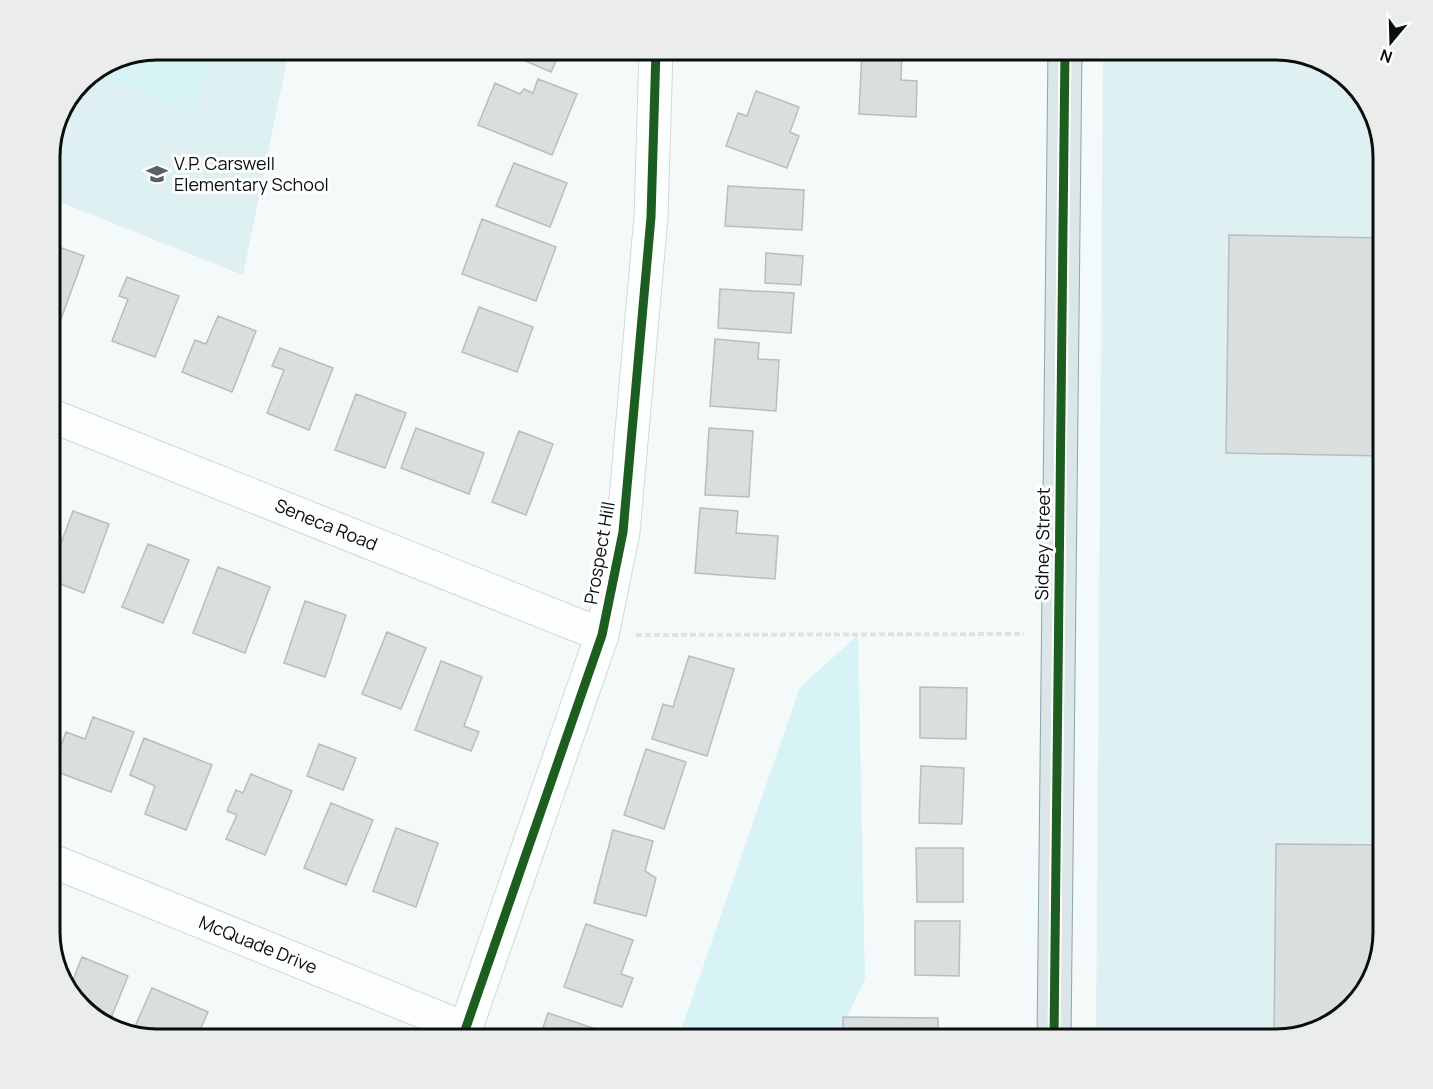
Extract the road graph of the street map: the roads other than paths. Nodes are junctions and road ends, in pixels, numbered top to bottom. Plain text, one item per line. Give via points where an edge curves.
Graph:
1 (656, 60) edge
2 (1065, 60) edge
3 (60, 419) edge
4 (602, 635) junction
5 (60, 864) edge
6 (452, 1029) edge
7 (466, 1029) edge
8 (1054, 1029) edge

1 - 4 street, Prospect Hill via 651,217 623,532
2 - 8 main road, Sidney Street
3 - 4 street, Seneca Road
4 - 7 street, Prospect Hill
5 - 6 street, McQuade Drive

